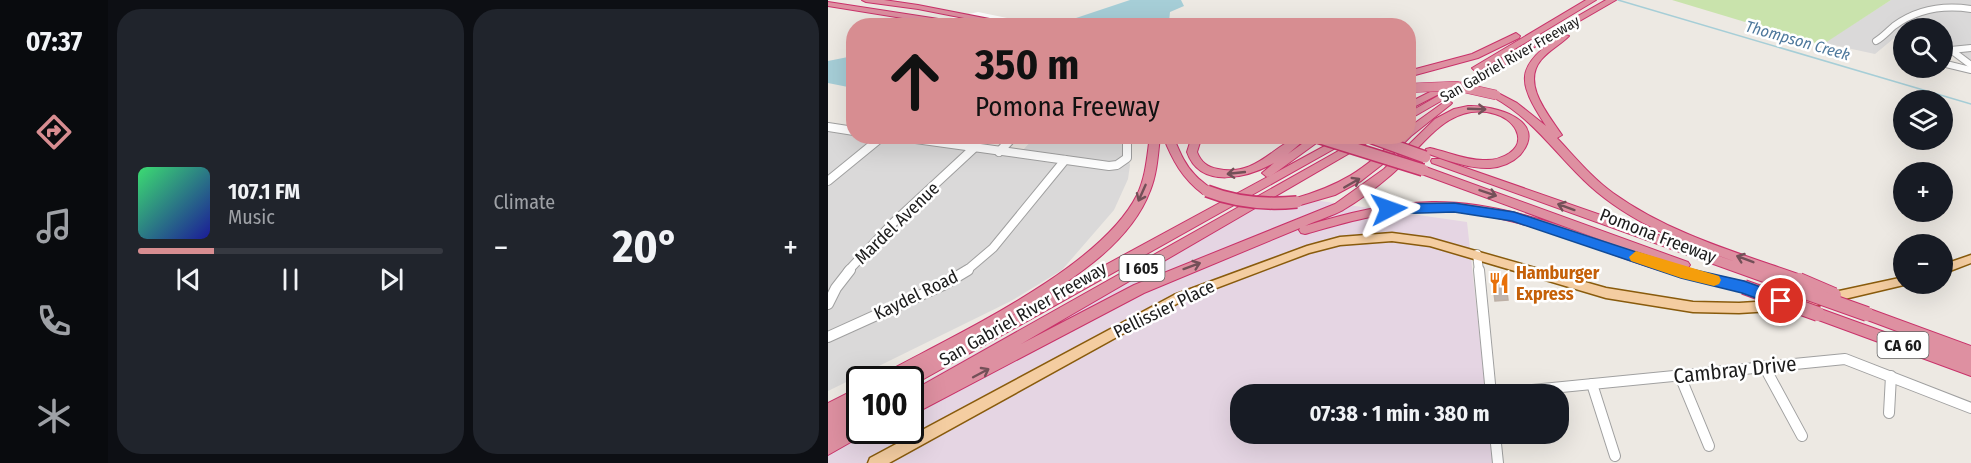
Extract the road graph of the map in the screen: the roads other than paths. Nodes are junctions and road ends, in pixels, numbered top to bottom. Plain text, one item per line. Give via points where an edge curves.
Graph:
1 (866, 0) edge
2 (902, 0) edge
3 (1612, 0) edge
4 (828, 4) edge
5 (1593, 5) edge
6 (918, 6) junction
7 (1970, 9) edge
8 (924, 18) edge
9 (980, 18) edge
10 (1876, 41) dead end
11 (1971, 48) edge
12 (1953, 50) edge
13 (1953, 52) edge
14 (1504, 62) junction
15 (1971, 65) edge
16 (1953, 66) edge
17 (1971, 70) edge
18 (1416, 73) edge
19 (1416, 88) edge
20 (1416, 102) edge
21 (1416, 107) edge
22 (1416, 112) edge
23 (828, 127) edge
24 (1416, 128) edge
25 (846, 130) edge
26 (873, 144) edge
27 (947, 144) edge
28 (1006, 144) edge
29 (1126, 144) edge
30 (1154, 144) edge
31 (1171, 144) edge
32 (1194, 144) edge
33 (1293, 144) edge
34 (1309, 144) edge
35 (1337, 144) edge
36 (1352, 144) edge
37 (1353, 144) edge
38 (1361, 144) edge
39 (1364, 144) edge
40 (1387, 144) edge
41 (1393, 144) edge
42 (1398, 144) edge
43 (974, 148) junction
44 (999, 152) junction
45 (1426, 159) junction
46 (1065, 160) junction
47 (1576, 164) junction
48 (1299, 165) junction
49 (829, 178) edge
50 (1232, 251) junction
51 (1477, 254) junction
52 (1971, 260) edge
53 (1123, 262) junction
54 (1953, 266) edge
55 (1893, 283) edge
56 (1744, 287) junction
57 (828, 304) edge
58 (1872, 313) junction
59 (1818, 314) junction
60 (828, 334) edge
61 (1971, 351) edge
62 (1971, 361) edge
63 (910, 366) edge
64 (1764, 366) junction
65 (1971, 370) edge
66 (924, 371) edge
67 (1680, 376) junction
68 (1891, 376) junction
69 (924, 379) edge
70 (924, 384) edge
71 (1490, 384) edge
72 (1592, 384) junction
73 (1569, 386) edge
74 (924, 392) edge
75 (846, 401) edge
76 (924, 402) edge
77 (1971, 408) edge
78 (828, 411) edge
79 (846, 411) edge
80 (1889, 413) dead end
81 (828, 420) edge
82 (846, 426) edge
83 (846, 429) edge
84 (846, 434) edge
85 (1802, 436) dead end
86 (831, 439) edge
87 (1496, 444) edge
88 (1709, 446) dead end
89 (1615, 456) dead end
90 (875, 463) edge
91 (1498, 463) edge

1 - 6 highway
2 - 6 highway
3 - 5 highway, San Gabriel River Freeway
4 - 8 highway
5 - 14 highway, San Gabriel River Freeway
5 - 18 highway via 1559,14 1475,56
5 - 20 highway, San Gabriel River Freeway via 1514,45
5 - 21 highway
5 - 47 highway via 1576,29 1541,52 1528,72 1534,98
6 - 9 highway
7 - 10 street via 1921,12 1894,25
11 - 12 street
13 - 15 street
14 - 22 highway, San Gabriel River Freeway
14 - 24 highway
16 - 17 street
19 - 47 highway, bridge via 1456,86 1496,95 1536,120
23 - 25 street
26 - 49 street
27 - 43 street
28 - 44 street
29 - 46 street via 1127,158 1117,165
30 -> 63 highway via 1144,193 1103,247 1050,286
31 -> 42 highway, bridge via 1185,173 1207,191 1243,202 1270,204 1326,195 1356,181
33 -> 32 highway via 1259,168 1227,174 1206,170 1194,159
34 - 53 highway
35 - 48 highway, San Gabriel River Freeway / I 605
36 - 70 highway
37 - 45 highway, bridge
38 - 74 highway, San Gabriel River Freeway / I 605
39 - 45 highway, Pomona Freeway / CA 60, bridge
40 - 45 highway, Pomona Freeway / CA 60, bridge
41 - 45 highway, bridge
43 - 44 street
43 - 57 street, Mardel Avenue via 854,264 831,293
44 - 46 street
50 -> 45 highway via 1349,201 1384,176 1450,113 1478,109 1498,112 1516,123 1522,134 1520,148 1498,162
45 -> 56 highway, Pomona Freeway / CA 60
58 -> 45 highway, Pomona Freeway / CA 60, bridge
46 - 60 street, Kaydel Road via 974,266 943,285
58 -> 47 highway, bridge via 1654,222 1606,194
48 - 53 highway, San Gabriel River Freeway / I 605
48 - 69 highway via 1289,175
50 - 56 highway via 1367,213 1454,207 1514,216 1681,272
76 -> 50 highway via 1139,289
51 - 55 main road, Pellissier Place via 1606,293 1693,307 1802,304
51 - 71 street
51 - 90 main road, Pellissier Place via 1392,237 1356,239 1307,250 1178,298
52 - 54 main road
53 - 66 highway, San Gabriel River Freeway / I 605
56 - 59 highway, Pomona Freeway / CA 60, bridge
58 - 61 highway, Pomona Freeway / CA 60
59 - 62 highway via 1849,317
59 - 65 highway, Pomona Freeway / CA 60
64 - 67 street, Cambray Drive
64 - 68 street, Cambray Drive via 1845,359
64 - 85 street
67 - 72 street, Cambray Drive
67 - 88 street
68 - 77 street, Cambray Drive
68 - 80 street
72 - 73 street, Cambray Drive
72 - 89 street
75 - 78 highway
79 - 81 highway
82 - 86 highway
83 - 86 highway
84 - 86 highway
87 - 91 street

